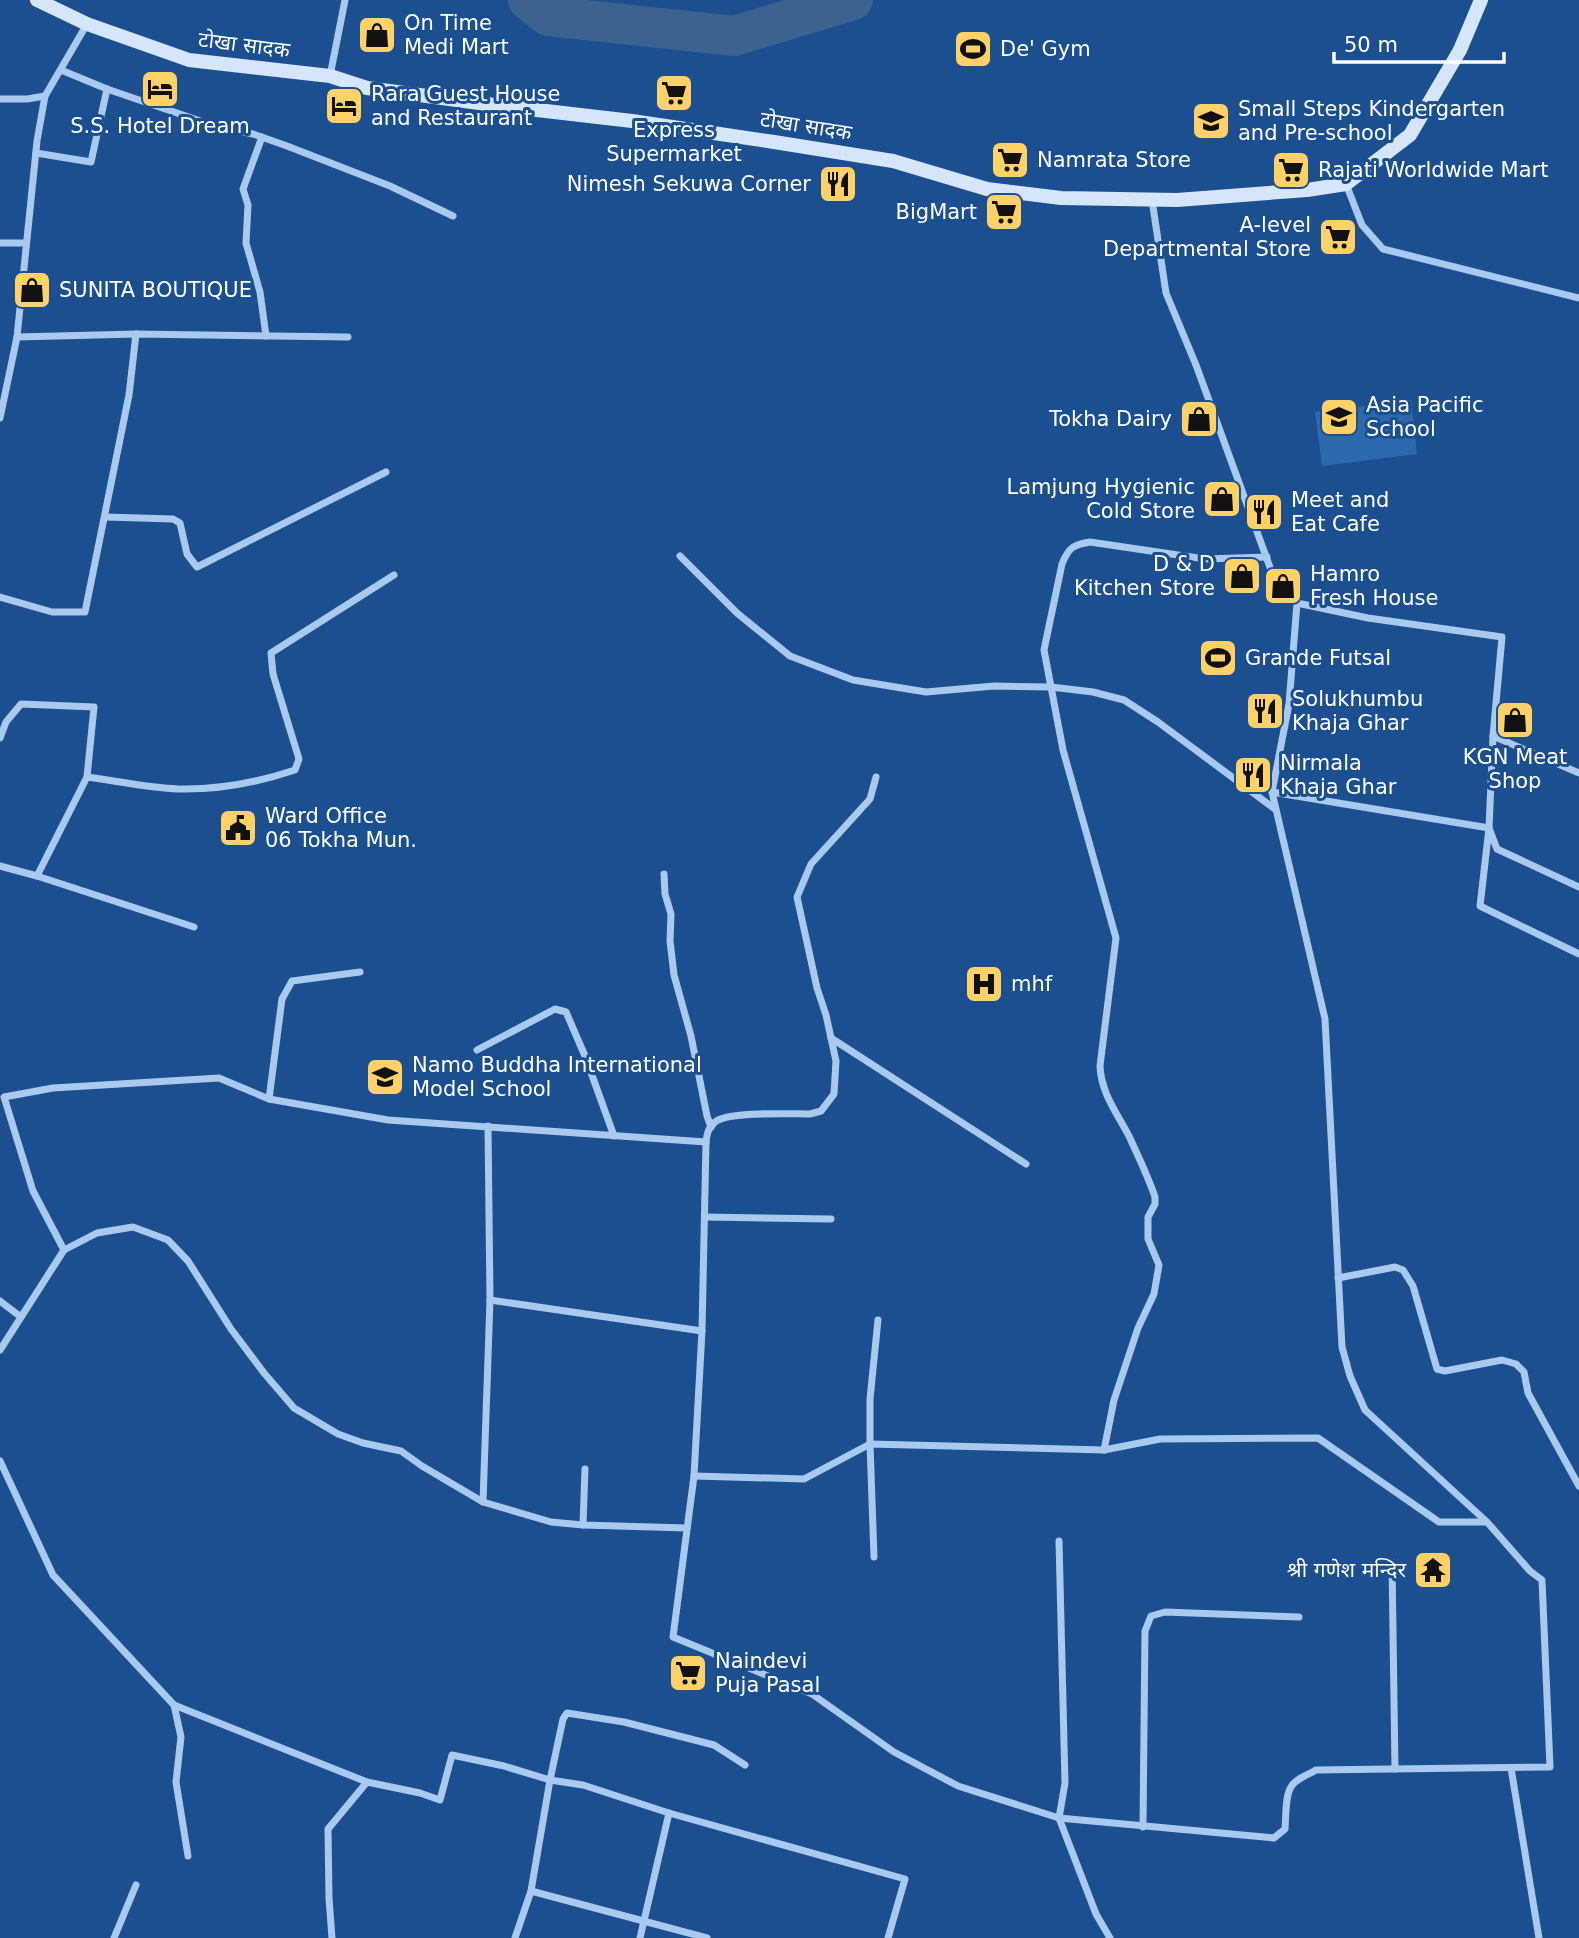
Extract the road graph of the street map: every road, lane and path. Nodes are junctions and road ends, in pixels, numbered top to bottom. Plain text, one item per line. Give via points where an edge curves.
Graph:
1 (37, 0) edge
2 (345, 0) edge
3 (1481, 0) edge
4 (87, 24) junction
5 (61, 71) junction
6 (330, 76) junction
7 (107, 89) junction
8 (45, 96) junction
9 (0, 99) edge
10 (262, 137) junction
11 (36, 153) junction
12 (1346, 184) junction
13 (1152, 199) junction
14 (453, 216) dead end
15 (0, 243) edge
16 (25, 243) junction
17 (1579, 298) edge
18 (136, 334) junction
19 (266, 336) junction
20 (17, 337) junction
21 (348, 337) dead end
22 (0, 418) edge
23 (386, 472) dead end
24 (105, 517) junction
25 (680, 556) dead end
26 (1266, 557) junction
27 (394, 575) dead end
28 (0, 597) edge
29 (1297, 603) junction
30 (1051, 687) junction
31 (1493, 736) junction
32 (0, 738) edge
33 (1579, 773) edge
34 (87, 777) junction
35 (876, 777) dead end
36 (1272, 792) junction
37 (1276, 810) junction
38 (1489, 828) junction
39 (0, 866) edge
40 (664, 874) dead end
41 (37, 876) junction
42 (1579, 887) edge
43 (194, 926) dead end
44 (1579, 954) edge
45 (360, 972) dead end
46 (831, 1038) junction
47 (477, 1050) dead end
48 (1, 1096) edge
49 (269, 1099) junction
50 (488, 1126) junction
51 (711, 1127) junction
52 (614, 1136) junction
53 (706, 1142) junction
54 (1026, 1164) dead end
55 (705, 1217) junction
56 (831, 1219) dead end
57 (64, 1250) junction
58 (1339, 1279) junction
59 (490, 1300) junction
60 (0, 1301) edge
61 (21, 1317) junction
62 (878, 1320) dead end
63 (702, 1331) junction
64 (0, 1350) edge
65 (870, 1444) junction
66 (1104, 1450) junction
67 (0, 1461) edge
68 (585, 1469) dead end
69 (694, 1476) junction
70 (1579, 1486) edge
71 (483, 1502) junction
72 (1487, 1522) junction
73 (583, 1525) junction
74 (687, 1528) junction
75 (1059, 1541) dead end
76 (874, 1558) dead end
77 (1392, 1562) dead end
78 (1299, 1617) dead end
79 (174, 1705) junction
80 (745, 1765) dead end
81 (1511, 1768) junction
82 (1395, 1769) junction
83 (550, 1780) junction
84 (367, 1782) junction
85 (669, 1813) junction
86 (1059, 1818) junction
87 (1143, 1827) junction
88 (188, 1856) dead end
89 (136, 1885) dead end
90 (531, 1891) junction
91 (644, 1922) junction
92 (114, 1938) edge
93 (332, 1938) edge
94 (515, 1938) edge
95 (640, 1938) edge
96 (707, 1938) edge
97 (888, 1938) edge
98 (1110, 1938) edge
99 (1539, 1938) edge

1 - 4 main road, टोखा सादक
2 - 6 street
3 - 12 main road, टोखा सादक via 1460,50 1410,135
4 - 5 street
4 - 6 main road, टोखा सादक via 188,60
5 - 7 street
5 - 8 street
6 - 13 main road, टोखा सादक via 367,88 632,121 880,159 986,189 1061,198
7 - 10 street
7 - 11 street via 91,162
8 - 9 street
8 - 11 street
10 - 14 street via 390,186
10 - 19 street via 243,189 248,205 246,243
11 - 16 street
12 - 13 main road, टोखा सादक
12 - 17 street via 1362,225 1383,249
13 - 26 street via 1166,293
15 - 16 street
16 - 20 street
18 - 19 street
18 - 20 street
18 - 24 street via 130,395
19 - 21 street
20 - 22 street
23 - 24 street via 197,567 187,554 180,523 173,519
24 - 28 street via 85,612 52,612
25 - 30 street via 737,613 790,656 853,680 926,692
26 - 29 street via 1275,581
26 - 30 street via 1205,559 1090,542 1075,545 1062,564 1044,650
27 - 34 street via 271,653 299,759 295,770 213,788 176,789
29 - 31 street via 1502,637
29 - 36 street via 1289,704
30 - 37 street via 1124,700
30 - 66 street via 1063,750 1116,939 1100,1077 1155,1197 1148,1217 1148,1239 1159,1265 1154,1294 1114,1400
31 - 33 street
31 - 38 street
32 - 34 street via 21,704 94,707
34 - 41 street
35 - 46 street via 870,799 811,864 797,897
36 - 37 street
36 - 38 street
37 - 58 street via 1325,1019
38 - 42 street via 1497,849
38 - 44 street via 1480,906
39 - 41 street
40 - 51 street via 674,975
41 - 43 street
45 - 49 street via 292,981 282,999
46 - 51 street via 836,1082 834,1094 821,1111 739,1115 720,1119
46 - 54 street
47 - 52 street via 555,1009 566,1012
48 - 49 street via 53,1088 219,1078
48 - 57 street via 33,1191
49 - 50 street via 388,1120
50 - 52 street
50 - 59 street
51 - 53 street
52 - 53 street
53 - 55 street
55 - 56 street
55 - 63 street
57 - 61 street
57 - 71 street via 97,1233 133,1227 168,1240 294,1408 338,1434 401,1451
58 - 70 street via 1395,1267 1403,1270 1413,1286 1437,1369 1503,1360 1516,1364
58 - 72 street via 1342,1347 1364,1410
59 - 63 street
59 - 71 street
60 - 61 street
61 - 64 street
62 - 65 street
63 - 69 street
65 - 66 street
65 - 69 street via 804,1479
65 - 76 street
66 - 72 street via 1160,1439 1318,1438 1439,1522
67 - 79 street via 53,1574
68 - 73 street
69 - 74 street
71 - 73 street via 551,1522
72 - 81 street via 1544,1587 1550,1767
73 - 74 street
74 - 86 street via 673,1637 813,1694 894,1752 958,1786
75 - 86 street via 1065,1783
77 - 82 street
78 - 87 street via 1165,1612 1151,1616 1145,1631
79 - 84 street
79 - 88 street via 180,1737 177,1782
80 - 83 street via 714,1745 567,1713
81 - 82 street
81 - 99 street
82 - 87 street via 1316,1770 1300,1779 1290,1787 1285,1829 1274,1838
83 - 84 street via 452,1755 440,1800
83 - 85 street via 583,1785
83 - 90 street
84 - 93 street via 328,1829
85 - 91 street
85 - 97 street via 905,1879
86 - 87 street
86 - 98 street
89 - 92 street
90 - 91 street
90 - 94 street
91 - 95 street
91 - 96 street

